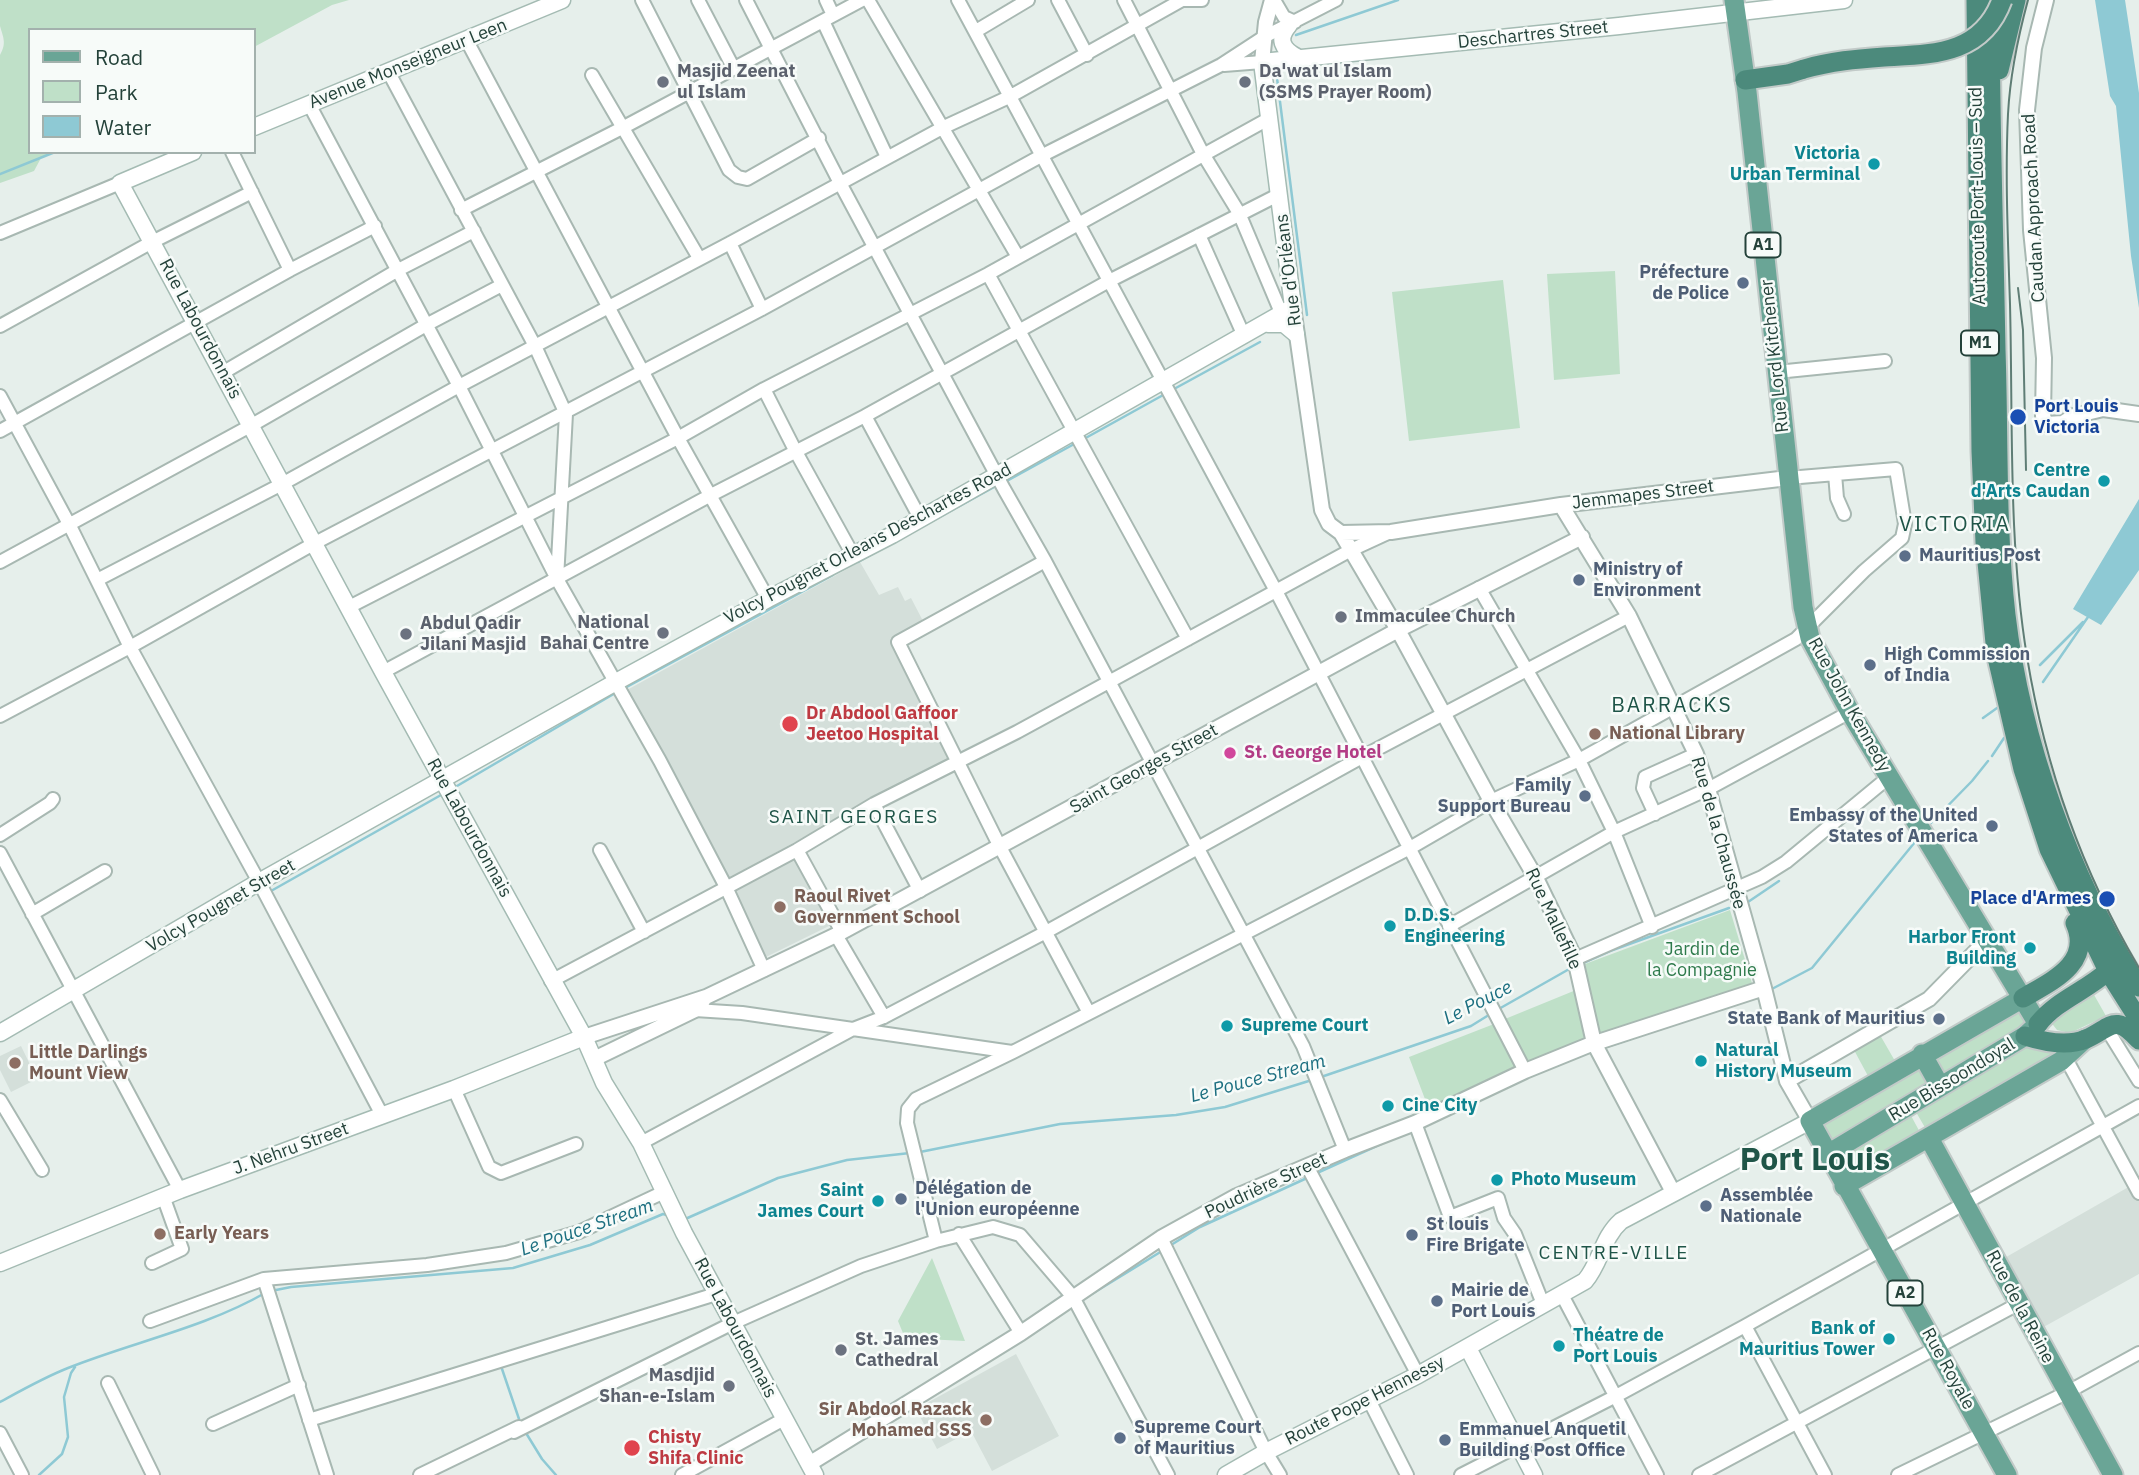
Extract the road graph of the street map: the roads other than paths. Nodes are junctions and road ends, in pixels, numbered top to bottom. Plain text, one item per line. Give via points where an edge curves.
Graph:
1 (562, 0) edge
2 (642, 0) edge
3 (698, 0) edge
4 (746, 0) edge
5 (826, 0) edge
6 (862, 0) edge
7 (868, 0) edge
8 (958, 0) edge
9 (1028, 0) edge
10 (1058, 0) edge
11 (1124, 0) edge
12 (1183, 0) edge
13 (1202, 0) edge
14 (1273, 0) edge
15 (1336, 0) edge
16 (1844, 0) edge
17 (1969, 0) edge
18 (1976, 0) edge
19 (1990, 0) edge
20 (2002, 0) edge
21 (2016, 0) edge
22 (2046, 0) edge
23 (1735, 6) edge
24 (828, 18) junction
25 (1137, 24) junction
26 (1292, 24) junction
27 (976, 31) junction
28 (1264, 37) junction
29 (467, 41) junction
30 (770, 49) junction
31 (1087, 55) junction
32 (1297, 57) junction
33 (1262, 62) junction
34 (1221, 65) junction
35 (734, 69) junction
36 (388, 71) junction
37 (592, 75) dead end
38 (1745, 80) junction
39 (1170, 90) junction
40 (691, 92) junction
41 (1010, 97) junction
42 (309, 104) junction
43 (1985, 114) junction
44 (1270, 118) junction
45 (256, 126) edge
46 (624, 127) junction
47 (944, 127) junction
48 (819, 138) junction
49 (188, 154) edge
50 (233, 154) edge
51 (1203, 154) junction
52 (1041, 156) junction
53 (887, 157) junction
54 (535, 171) junction
55 (120, 183) junction
56 (840, 183) junction
57 (978, 189) junction
58 (252, 192) junction
59 (1280, 194) junction
60 (461, 210) junction
61 (1239, 213) junction
62 (1077, 223) junction
63 (375, 226) junction
64 (474, 231) junction
65 (0, 233) edge
66 (1199, 234) junction
67 (152, 242) junction
68 (730, 243) junction
69 (876, 248) junction
70 (1018, 257) junction
71 (699, 258) junction
72 (290, 270) junction
73 (398, 270) junction
74 (988, 274) junction
75 (1110, 281) junction
76 (502, 285) junction
77 (609, 306) junction
78 (762, 309) junction
79 (1288, 311) junction
80 (910, 313) junction
81 (197, 323) junction
82 (426, 325) junction
83 (0, 326) edge
84 (1263, 326) junction
85 (1018, 331) junction
86 (1296, 334) junction
87 (1244, 337) junction
88 (535, 346) junction
89 (1885, 361) dead end
90 (643, 371) junction
91 (224, 372) junction
92 (1777, 372) junction
93 (942, 374) junction
94 (1163, 382) junction
95 (459, 386) junction
96 (764, 389) junction
97 (0, 396) edge
98 (566, 414) junction
99 (2139, 414) edge
100 (865, 416) junction
101 (15, 423) junction
102 (252, 425) junction
103 (0, 431) edge
104 (678, 438) junction
105 (1078, 439) junction
106 (490, 451) junction
107 (796, 452) junction
108 (1835, 474) junction
109 (1788, 478) junction
110 (1001, 482) junction
111 (282, 484) junction
112 (711, 495) junction
113 (563, 498) junction
114 (1561, 505) junction
115 (1844, 514) dead end
116 (525, 516) junction
117 (920, 518) junction
118 (69, 524) junction
119 (1391, 532) junction
120 (1340, 533) junction
121 (1581, 537) junction
122 (315, 543) junction
123 (1351, 550) junction
124 (853, 555) junction
125 (1045, 561) junction
126 (0, 562) edge
127 (557, 579) junction
128 (97, 580) junction
129 (1479, 587) junction
130 (1276, 591) junction
131 (768, 598) junction
132 (349, 607) junction
133 (1629, 616) junction
134 (1808, 628) junction
135 (1398, 630) junction
136 (1188, 639) junction
137 (128, 648) junction
138 (1527, 671) junction
139 (383, 672) junction
140 (1318, 674) junction
141 (1110, 682) junction
142 (619, 688) junction
143 (1674, 706) junction
144 (1850, 712) junction
145 (1444, 714) junction
146 (0, 716) edge
147 (1696, 754) junction
148 (1362, 757) junction
149 (1579, 760) junction
150 (957, 761) junction
151 (1153, 764) junction
152 (443, 780) junction
153 (1893, 783) junction
154 (1708, 789) junction
155 (53, 799) dead end
156 (1491, 801) junction
157 (874, 804) junction
158 (1655, 814) junction
159 (2058, 821) junction
160 (1614, 832) junction
161 (0, 835) edge
162 (1197, 846) junction
163 (1000, 847) junction
164 (1410, 848) junction
165 (2049, 849) junction
166 (600, 850) dead end
167 (797, 850) junction
168 (0, 853) edge
169 (105, 871) dead end
170 (1536, 878) junction
171 (259, 883) junction
172 (726, 887) junction
173 (1735, 890) junction
174 (920, 891) junction
175 (32, 914) junction
176 (1449, 926) junction
177 (1652, 927) junction
178 (644, 932) junction
179 (839, 933) junction
180 (1045, 933) junction
181 (1244, 934) junction
182 (1987, 940) junction
183 (1576, 959) junction
184 (764, 970) junction
185 (2108, 971) junction
186 (551, 981) junction
187 (727, 987) junction
188 (2139, 987) edge
189 (74, 992) junction
190 (1765, 992) junction
191 (706, 997) junction
192 (2023, 998) junction
193 (695, 1010) junction
194 (741, 1013) junction
195 (1090, 1013) junction
196 (644, 1017) junction
197 (884, 1017) junction
198 (2139, 1020) edge
199 (2105, 1026) junction
200 (853, 1029) junction
201 (2031, 1030) junction
202 (0, 1033) edge
203 (650, 1033) junction
204 (584, 1037) junction
205 (2085, 1040) junction
206 (2139, 1040) edge
207 (2052, 1042) junction
208 (1594, 1043) junction
209 (1013, 1052) junction
210 (1922, 1054) junction
211 (594, 1059) junction
212 (2065, 1064) junction
213 (1525, 1071) junction
214 (1787, 1081) junction
215 (2139, 1081) edge
216 (1940, 1086) junction
217 (454, 1089) junction
218 (0, 1100) edge
219 (2139, 1107) edge
220 (382, 1115) junction
221 (1810, 1121) junction
222 (1416, 1127) junction
223 (2103, 1129) junction
224 (1929, 1138) junction
225 (641, 1143) junction
226 (576, 1144) dead end
227 (1345, 1150) junction
228 (1828, 1154) junction
229 (1307, 1166) junction
230 (42, 1170) dead end
231 (1844, 1186) junction
232 (180, 1190) junction
233 (664, 1192) junction
234 (1673, 1192) junction
235 (2139, 1193) edge
236 (163, 1196) junction
237 (1965, 1204) junction
238 (959, 1234) junction
239 (1161, 1238) junction
240 (936, 1241) junction
241 (1881, 1251) junction
242 (0, 1263) edge
243 (152, 1263) dead end
244 (264, 1279) junction
245 (716, 1294) junction
246 (1562, 1295) junction
247 (1073, 1297) junction
248 (1543, 1304) junction
249 (2018, 1304) junction
250 (150, 1321) dead end
251 (733, 1323) junction
252 (1745, 1326) junction
253 (1021, 1333) junction
254 (1468, 1348) junction
255 (1937, 1348) junction
256 (2139, 1353) edge
257 (1418, 1375) junction
258 (108, 1383) dead end
259 (299, 1385) junction
260 (2066, 1393) junction
261 (1616, 1396) junction
262 (1369, 1400) junction
263 (784, 1419) junction
264 (309, 1420) junction
265 (1797, 1423) junction
266 (213, 1424) dead end
267 (1983, 1432) junction
268 (0, 1433) edge
269 (1518, 1445) junction
270 (1266, 1452) junction
271 (812, 1470) edge
272 (22, 1475) edge
273 (153, 1475) edge
274 (327, 1475) edge
275 (421, 1475) edge
276 (682, 1475) edge
277 (1168, 1475) edge
278 (1226, 1475) edge
279 (1280, 1475) edge
280 (1407, 1475) edge
281 (1461, 1475) edge
282 (1534, 1475) edge
283 (1657, 1475) edge
284 (1699, 1475) edge
285 (1825, 1475) edge
286 (1898, 1475) edge
287 (2007, 1475) edge
288 (2113, 1475) edge

1 - 29 main road, Avenue Monseigneur Leen
2 - 40 street
3 - 35 street
4 - 30 street
5 - 24 street
6 - 24 street
7 - 47 street
8 - 27 street
9 - 27 street
10 - 31 street
11 - 25 street
12 - 13 street
12 - 25 street
14 - 26 street
14 - 28 street, Rue d'Orléans
15 - 26 street
16 - 23 main road, Deschartres Street
17 - 43 highway via 1970,63
18 - 43 highway, Autoroute Port-Louis – Sud / M1
19 - 43 highway, Autoroute Port-Louis – Sud / M1
20 - 38 highway, bridge via 1984,28 1953,50 1830,62
21 - 43 highway
22 - 99 street, Caudan Approach Road via 2034,48 2027,120 2044,376 2042,408 2046,424 2103,409
23 - 32 main road, Deschartres Street via 1483,40
23 - 38 main road, Rue Lord Kitchener / A1
24 - 30 street
24 - 53 street
25 - 31 street
25 - 39 street
26 - 28 street
26 - 32 main road via 1282,35 1282,45
27 - 41 street
28 - 33 street, Rue d'Orléans
28 - 34 street
29 - 36 main road, Avenue Monseigneur Leen
29 - 54 street
30 - 35 street
30 - 48 street
31 - 41 street
32 - 33 main road, Deschartres Street
33 - 34 street, Deschartres Street
33 - 44 main road, Rue d'Orléans
34 - 39 street
35 - 40 street
36 - 42 main road, Avenue Monseigneur Leen
36 - 60 street
37 - 46 street
38 - 92 main road, Rue Lord Kitchener / A1
39 - 51 street
39 - 52 street
40 - 46 street
40 - 48 street via 729,170 738,177 747,178
41 - 47 street
41 - 52 street
42 - 45 main road, Avenue Monseigneur Leen
42 - 63 street
43 - 159 highway, Autoroute Port-Louis – Sud / M1 via 2006,613 2028,726
43 - 165 highway, Autoroute Port-Louis – Sud / M1 via 1981,451 1992,626 2016,744
44 - 51 street
44 - 59 main road, Rue d'Orléans
46 - 54 street
46 - 71 street
47 - 53 street
47 - 57 street
48 - 56 street
49 - 55 main road
50 - 58 street
51 - 61 street
51 - 62 street
52 - 57 street
52 - 62 street
53 - 56 street
54 - 60 street
54 - 77 street
55 - 65 street
55 - 67 main road, Rue Labourdonnais
56 - 68 street
56 - 69 street
57 - 69 street
57 - 70 street
58 - 67 street
58 - 72 street
59 - 61 street
59 - 79 main road, Rue d'Orléans
60 - 64 street
61 - 66 street
61 - 79 street
62 - 70 street
62 - 75 street
63 - 72 street
63 - 73 street
64 - 73 street
64 - 76 street
66 - 75 street
66 - 87 street
67 - 81 main road, Rue Labourdonnais
67 - 83 street
68 - 71 street
68 - 78 street
69 - 78 street
69 - 80 street
70 - 74 street
71 - 77 street
72 - 81 street
73 - 82 street
73 - 91 street
74 - 80 street
74 - 85 street
75 - 85 street
75 - 94 street
76 - 82 street
76 - 88 street
77 - 88 street
77 - 90 street
78 - 90 street
79 - 84 main road, Volcy Pougnet Orleans Deschartes Road
79 - 86 street, Rue d'Orléans
80 - 93 street
80 - 96 street
81 - 91 main road, Rue Labourdonnais
81 - 101 street
82 - 95 street
82 - 102 street
84 - 86 main road via 1284,324
84 - 87 main road, Volcy Pougnet Orleans Deschartes Road
85 - 93 street
85 - 105 street
86 - 120 street, Rue d'Orléans via 1322,510
87 - 94 main road, Volcy Pougnet Orleans Deschartes Road
88 - 95 street
88 - 98 street
89 - 92 street
90 - 98 street
90 - 104 street
91 - 102 main road, Rue Labourdonnais
92 - 109 main road, Rue Lord Kitchener / A1
93 - 100 street
93 - 110 street
94 - 105 main road, Volcy Pougnet Orleans Deschartes Road
94 - 130 street
95 - 106 street
95 - 111 street
96 - 104 street
96 - 107 street
97 - 101 street
98 - 106 street
98 - 113 street
100 - 107 street
100 - 117 street
101 - 103 street
101 - 118 street
102 - 111 main road, Rue Labourdonnais
102 - 118 street
104 - 112 street
104 - 113 street
105 - 110 main road, Volcy Pougnet Orleans Deschartes Road
105 - 136 street
106 - 116 street
106 - 122 street
107 - 112 street
107 - 124 street
108 - 109 street, Jemmapes Street
108 - 115 street
108 - 134 street, Jemmapes Street via 1896,469 1905,524 1902,538
109 - 114 street, Jemmapes Street
109 - 134 main road, Rue Lord Kitchener / A1
110 - 117 main road, Volcy Pougnet Orleans Deschartes Road
110 - 125 street
111 - 122 main road, Rue Labourdonnais
111 - 128 street
112 - 127 street
112 - 131 street
113 - 116 street
113 - 127 street
114 - 119 street, Jemmapes Street
114 - 121 street, Rue de la Chaussée
116 - 127 street
116 - 132 street
117 - 124 main road, Volcy Pougnet Orleans Deschartes Road
118 - 126 street
118 - 128 street
119 - 120 street, Jemmapes Street
119 - 123 street, Jemmapes Street
120 - 123 street, Rue d'Orléans
121 - 129 street, Saint Georges Street
121 - 133 street, Rue de la Chaussée
122 - 132 main road, Rue Labourdonnais
122 - 137 street
123 - 130 street, Jemmapes Street
123 - 135 street, Rue d'Orléans
124 - 131 main road, Volcy Pougnet Orleans Deschartes Road
125 - 141 street
125 - 150 street via 898,642
127 - 139 street
127 - 142 street
128 - 137 street
129 - 135 street, Saint Georges Street
129 - 138 street
130 - 136 street, Jemmapes Street
130 - 140 street
131 - 142 main road, Volcy Pougnet Orleans Deschartes Road
132 - 139 main road, Rue Labourdonnais
133 - 138 street
133 - 143 street, Rue de la Chaussée
134 - 143 street
134 - 144 main road, Rue John Kennedy / A1
135 - 140 street, Saint Georges Street
135 - 145 street, Rue Mallefille
136 - 141 street, Jemmapes Street
137 - 146 street
137 - 171 street
138 - 145 street
138 - 149 street
139 - 152 main road, Rue Labourdonnais
140 - 148 street
140 - 151 street, Saint Georges Street
141 - 150 street, Jemmapes Street
141 - 151 street
142 - 152 main road, Volcy Pougnet Orleans Deschartes Road
142 - 172 street
143 - 147 street, Rue de la Chaussée
143 - 149 street
144 - 153 main road, Rue John Kennedy / A1
144 - 154 street
145 - 148 street
145 - 156 street, Rue Mallefille
147 - 154 street, Rue de la Chaussée
147 - 158 street via 1645,776 1643,788
148 - 162 street
148 - 164 street
149 - 156 street
149 - 160 street
150 - 157 street, Jemmapes Street
150 - 163 street
151 - 162 street
151 - 163 street, Saint Georges Street
152 - 171 main road, Volcy Pougnet Street
152 - 186 main road, Rue Labourdonnais
153 - 173 street via 1786,862
153 - 182 main road, A1
154 - 158 street
154 - 173 street, Rue de la Chaussée
155 - 161 street
156 - 164 street
156 - 170 street, Rue Mallefille
157 - 167 street, Jemmapes Street
157 - 174 street
158 - 160 street
159 - 185 highway via 2066,862 2102,937
159 - 188 highway via 2088,893
160 - 170 street
160 - 177 street
162 - 180 street
162 - 181 street
163 - 174 street, Saint Georges Street
163 - 180 street
164 - 176 street
164 - 181 street
165 - 185 highway, M1
165 - 192 highway via 2055,880 2078,930 2080,946 2066,970
166 - 178 street
167 - 172 street, Jemmapes Street
167 - 179 street
168 - 175 street
169 - 175 street
170 - 176 street
170 - 183 street, Rue Mallefille
171 - 189 main road, Volcy Pougnet Street
171 - 220 street
172 - 178 street, Jemmapes Street
172 - 184 street
173 - 177 street
173 - 190 street, Rue de la Chaussée
174 - 179 street, Saint Georges Street
175 - 189 street
176 - 213 street
177 - 183 street
178 - 186 street, Jemmapes Street
179 - 184 street, Saint Georges Street
179 - 197 street
180 - 195 street
180 - 197 street
181 - 195 street
181 - 227 street via 1312,1066
182 - 192 main road, A1
182 - 214 street via 1929,999
183 - 208 street, Rue Mallefille
184 - 187 street, Saint Georges Street
185 - 198 highway, M1
185 - 201 highway via 2055,1007
186 - 204 main road, Rue Labourdonnais
187 - 191 street, Saint Georges Street
187 - 194 street via 728,1002
189 - 202 main road, Volcy Pougnet Street
189 - 232 street
190 - 208 street, Poudrière Street
190 - 214 street, Rue de la Chaussée
191 - 193 street, Saint Georges Street
191 - 196 street, Saint Georges Street
192 - 201 main road, A1
192 - 210 main road
193 - 194 street
193 - 203 street, Saint Georges Street
194 - 200 street
195 - 209 street
196 - 203 street
196 - 204 street, Saint Georges Street
197 - 200 street
199 - 205 highway
199 - 206 highway via 2127,1028
199 - 215 street
200 - 209 street
200 - 225 street
201 - 207 highway
201 - 216 main road, Rue Bissoondoyal
203 - 211 street, Saint Georges Street
204 - 211 main road, Rue Labourdonnais
204 - 217 main road, J. Nehru Street
205 - 207 highway
205 - 212 main road
207 - 212 main road
208 - 213 street, Poudrière Street
208 - 234 street, Rue Mallefille
209 - 240 street via 911,1103 906,1116
210 - 216 main road
210 - 221 main road
211 - 225 main road, Rue Labourdonnais
212 - 223 street
212 - 224 main road
213 - 222 street, Poudrière Street
214 - 221 street, Rue de la Chaussée
216 - 228 main road, Rue Bissoondoyal
217 - 220 main road, J. Nehru Street
217 - 226 street via 489,1167 495,1171 501,1173
218 - 230 street
219 - 223 street
220 - 232 main road, J. Nehru Street
221 - 228 main road, Rue Royale
221 - 234 main road, Route Pope Hennessy
222 - 227 street, Poudrière Street
222 - 248 street via 1450,1217 1498,1198
223 - 235 street
223 - 237 street
224 - 231 main road
224 - 237 main road, Rue de la Reine
225 - 233 main road, Rue Labourdonnais
227 - 229 street, Poudrière Street
228 - 231 main road, Rue Royale / A2
229 - 239 street, Poudrière Street via 1237,1196
229 - 257 street
231 - 241 main road, Rue Royale / A2
232 - 236 main road, J. Nehru Street
233 - 244 street via 579,1232 506,1253
233 - 245 main road, Rue Labourdonnais
234 - 246 main road, Route Pope Hennessy via 1620,1221 1605,1240 1594,1271
236 - 242 main road, J. Nehru Street
236 - 243 street via 182,1249
237 - 241 street
237 - 249 main road, Rue de la Reine
238 - 240 street
238 - 247 street via 993,1227 1020,1235
238 - 253 street
239 - 247 street, Poudrière Street
239 - 270 street
240 - 251 street via 861,1266
241 - 252 street
241 - 255 main road, Rue Royale / A2
244 - 250 street
244 - 259 street
245 - 251 main road, Rue Labourdonnais
245 - 264 street
246 - 248 main road, Route Pope Hennessy
246 - 261 street
247 - 253 street, Poudrière Street
247 - 277 street
248 - 254 main road, Route Pope Hennessy
249 - 255 street
249 - 260 main road, Rue de la Reine
251 - 251 street via 514,1432 531,1424
251 - 263 main road, Rue Labourdonnais
251 - 275 street
252 - 261 street
252 - 265 street
253 - 271 street, Poudrière Street
254 - 257 main road, Route Pope Hennessy
254 - 269 main road
255 - 265 street
255 - 267 main road, Rue Royale / A2
256 - 260 street
257 - 262 main road, Route Pope Hennessy
258 - 273 street
259 - 264 street
259 - 266 street
260 - 267 street
260 - 288 main road, Rue de la Reine
261 - 269 street
261 - 283 street
262 - 270 main road, Route Pope Hennessy
262 - 280 street
263 - 271 main road, Rue Labourdonnais
263 - 276 street
264 - 274 street
265 - 284 street
265 - 285 street
267 - 286 street
267 - 287 main road, Rue Royale / A2
268 - 272 street
269 - 281 street
269 - 282 main road
270 - 278 main road, Route Pope Hennessy
270 - 279 street

